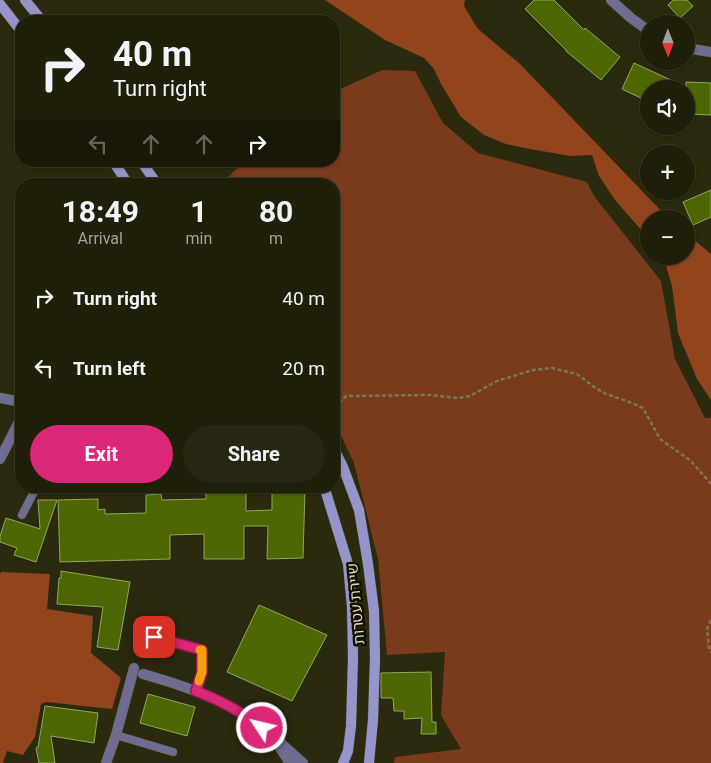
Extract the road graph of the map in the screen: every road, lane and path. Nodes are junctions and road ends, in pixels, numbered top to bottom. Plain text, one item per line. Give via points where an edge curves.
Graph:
1 (26, 0) edge
2 (611, 0) edge
3 (0, 4) edge
4 (37, 15) edge
5 (15, 23) edge
6 (640, 24) edge
7 (695, 49) edge
8 (711, 52) edge
9 (117, 167) edge
10 (145, 167) edge
11 (124, 178) edge
12 (153, 178) edge
13 (0, 398) edge
14 (15, 401) edge
15 (340, 402) edge
16 (15, 430) edge
17 (0, 459) edge
18 (340, 460) edge
19 (711, 484) edge
20 (34, 493) edge
21 (326, 493) edge
22 (22, 516) dead end
23 (711, 620) edge
24 (154, 637) dead end
25 (711, 653) edge
26 (134, 668) dead end
27 (143, 674) dead end
28 (196, 691) junction
29 (116, 735) junction
30 (270, 735) junction
31 (173, 752) dead end
32 (106, 763) edge
33 (290, 763) edge
34 (304, 763) edge
35 (342, 763) edge
36 (369, 763) edge

1 - 4 main road
2 - 6 street
3 - 5 main road
7 - 8 street
9 - 11 main road
10 - 12 main road
13 - 14 street
15 - 19 path via 346,396 458,398 470,396 497,381 552,368 577,374 606,394 643,408 660,439 691,461
16 - 17 street
18 - 36 main road, שיירת עטרות via 359,510 374,611 373,720
20 - 22 lane
21 - 35 main road, שיירת עטרות via 348,564 352,607 351,726 348,750
23 - 25 path via 707,629
24 - 28 lane via 202,650 202,672
26 - 29 street
27 - 28 street
28 - 30 street via 239,713
29 - 31 lane
29 - 32 street
30 - 33 street
30 - 34 street

